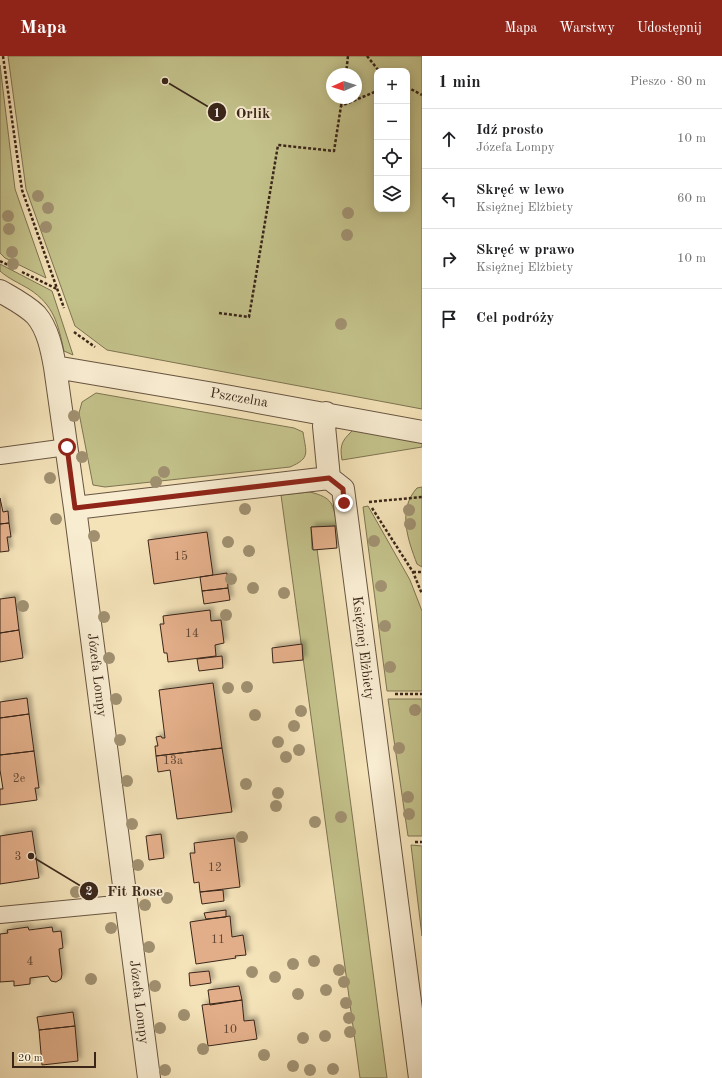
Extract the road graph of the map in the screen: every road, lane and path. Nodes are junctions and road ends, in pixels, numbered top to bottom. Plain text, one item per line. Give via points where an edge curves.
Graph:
1 (3, 56) edge
2 (348, 56) edge
3 (367, 56) edge
4 (347, 68) edge
5 (377, 68) edge
6 (410, 89) edge
7 (374, 92) edge
8 (422, 95) edge
9 (341, 106) joint
10 (0, 261) edge
11 (13, 267) dead end
12 (19, 270) dead end
13 (58, 289) junction
14 (0, 290) edge
15 (65, 310) dead end
16 (218, 312) dead end
17 (72, 331) dead end
18 (56, 367) junction
19 (83, 371) junction
20 (326, 413) junction
21 (422, 432) edge
22 (67, 447) junction
23 (0, 456) edge
24 (329, 478) junction
25 (422, 497) edge
26 (369, 502) junction
27 (344, 503) junction
28 (75, 508) junction
29 (413, 572) junction
30 (422, 572) edge
31 (422, 594) edge
32 (126, 903) junction
33 (0, 915) edge
34 (149, 1078) edge
35 (420, 1078) edge

1 - 13 path via 22,190
2 - 4 path
3 - 5 path
6 - 8 path
7 - 9 path
9 - 16 path via 334,151 278,145 249,317
10 - 11 path
12 - 13 path
13 - 15 path
14 - 18 street, Józefa Lompy via 36,316 45,329
17 - 19 path
18 - 19 street, Pszczelna
18 - 22 street, Józefa Lompy
19 - 20 street, Pszczelna
20 - 21 street, Pszczelna
20 - 24 street via 324,426
22 - 23 lane
22 - 28 street, Józefa Lompy
24 - 27 street, Księżnej Elżbiety via 343,489
24 - 28 street
25 - 26 path
26 - 27 path
26 - 29 path
27 - 35 street, Księżnej Elżbiety
28 - 32 street, Józefa Lompy
29 - 30 path
29 - 31 path
32 - 33 lane
32 - 34 street, Józefa Lompy

